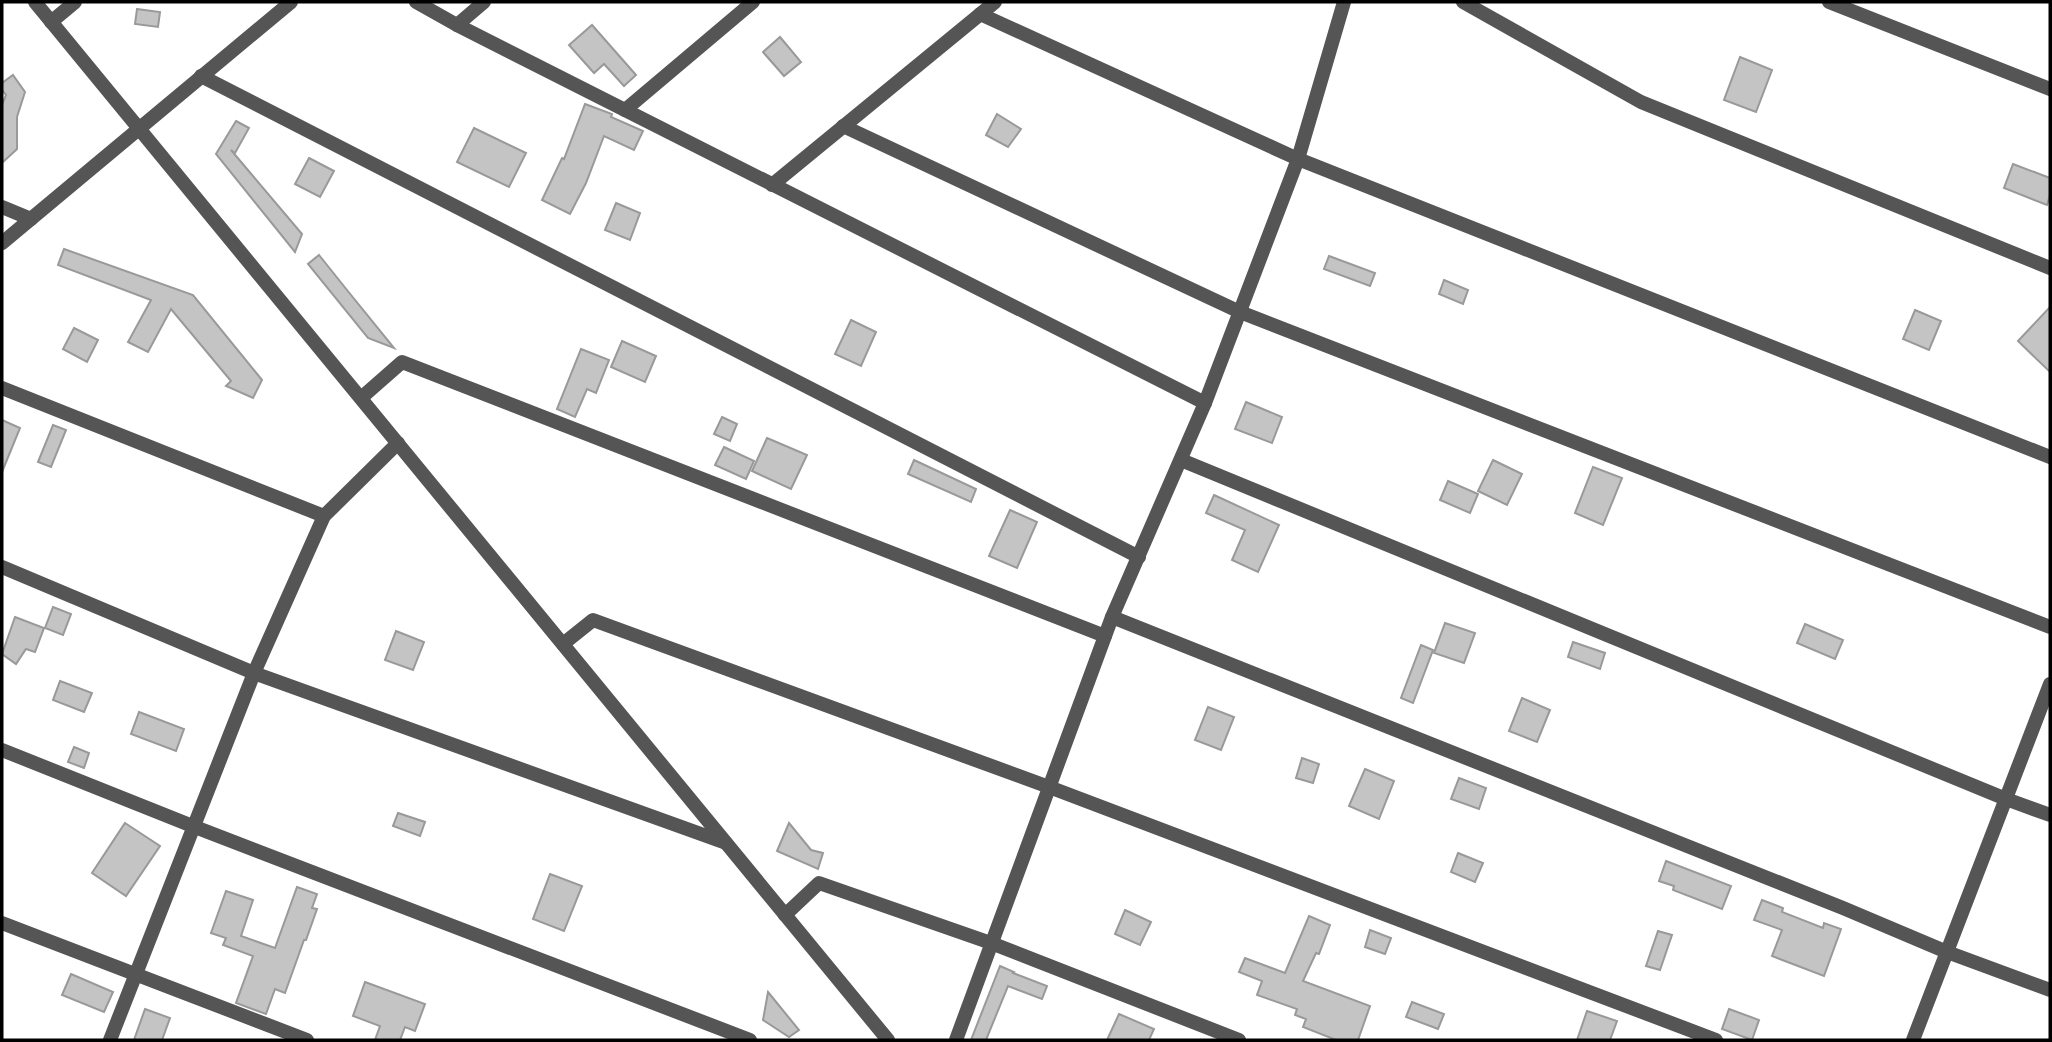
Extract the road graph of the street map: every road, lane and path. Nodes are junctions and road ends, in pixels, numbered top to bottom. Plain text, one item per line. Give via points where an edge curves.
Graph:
1 (35, 2) edge
2 (75, 2) edge
3 (291, 2) edge
4 (416, 2) edge
5 (484, 2) edge
6 (753, 2) edge
7 (995, 2) edge
8 (1344, 2) edge
9 (1463, 2) edge
10 (1829, 2) edge
11 (980, 14) junction
12 (51, 22) junction
13 (457, 25) junction
14 (201, 76) junction
15 (2050, 89) edge
16 (625, 110) junction
17 (843, 126) junction
18 (139, 128) junction
19 (1298, 159) junction
20 (772, 185) junction
21 (2, 207) edge
22 (31, 219) junction
23 (2, 243) edge
24 (2050, 268) edge
25 (1240, 312) junction
26 (2, 388) edge
27 (361, 398) junction
28 (1205, 403) junction
29 (398, 443) junction
30 (2050, 457) edge
31 (1181, 460) junction
32 (324, 516) junction
33 (1139, 556) junction
34 (2, 567) edge
35 (1112, 617) junction
36 (2050, 628) edge
37 (1105, 636) junction
38 (563, 645) junction
39 (254, 673) junction
40 (2050, 684) edge
41 (2, 750) edge
42 (1049, 787) junction
43 (2006, 799) junction
44 (2050, 815) edge
45 (195, 827) junction
46 (727, 844) junction
47 (785, 915) junction
48 (2, 923) edge
49 (992, 943) junction
50 (1947, 952) junction
51 (136, 975) junction
52 (2050, 990) edge
53 (110, 1040) edge
54 (307, 1040) edge
55 (750, 1040) edge
56 (888, 1040) edge
57 (956, 1040) edge
58 (1239, 1040) edge
59 (1716, 1040) edge
60 (1913, 1040) edge

1 - 12 street
2 - 12 street
3 - 14 street
4 - 13 street
5 - 13 street
6 - 16 street
7 - 11 street
8 - 19 street
9 - 24 street via 1641,102
10 - 15 street
11 - 17 street
11 - 19 street
12 - 18 street
13 - 16 street
14 - 18 street
14 - 33 street
16 - 20 street
17 - 20 street
17 - 25 street
18 - 22 street
18 - 27 street
19 - 25 street
19 - 30 street
20 - 28 street
21 - 22 street
22 - 23 street
25 - 28 street
25 - 36 street
26 - 32 street
27 - 29 street
27 - 37 street via 402,362
28 - 31 street
29 - 32 street
29 - 38 street
31 - 33 street
31 - 43 street
32 - 39 street
33 - 35 street
34 - 39 street
35 - 37 street
35 - 50 street
37 - 42 street
38 - 42 street via 593,620
38 - 46 street
39 - 45 street
39 - 46 street
40 - 43 street
41 - 45 street
42 - 49 street
42 - 59 street
43 - 44 street
43 - 50 street
45 - 51 street
45 - 55 street
46 - 47 street
47 - 49 street via 819,883
47 - 56 street
48 - 51 street
49 - 57 street
49 - 58 street
50 - 52 street
50 - 60 street
51 - 53 street
51 - 54 street

